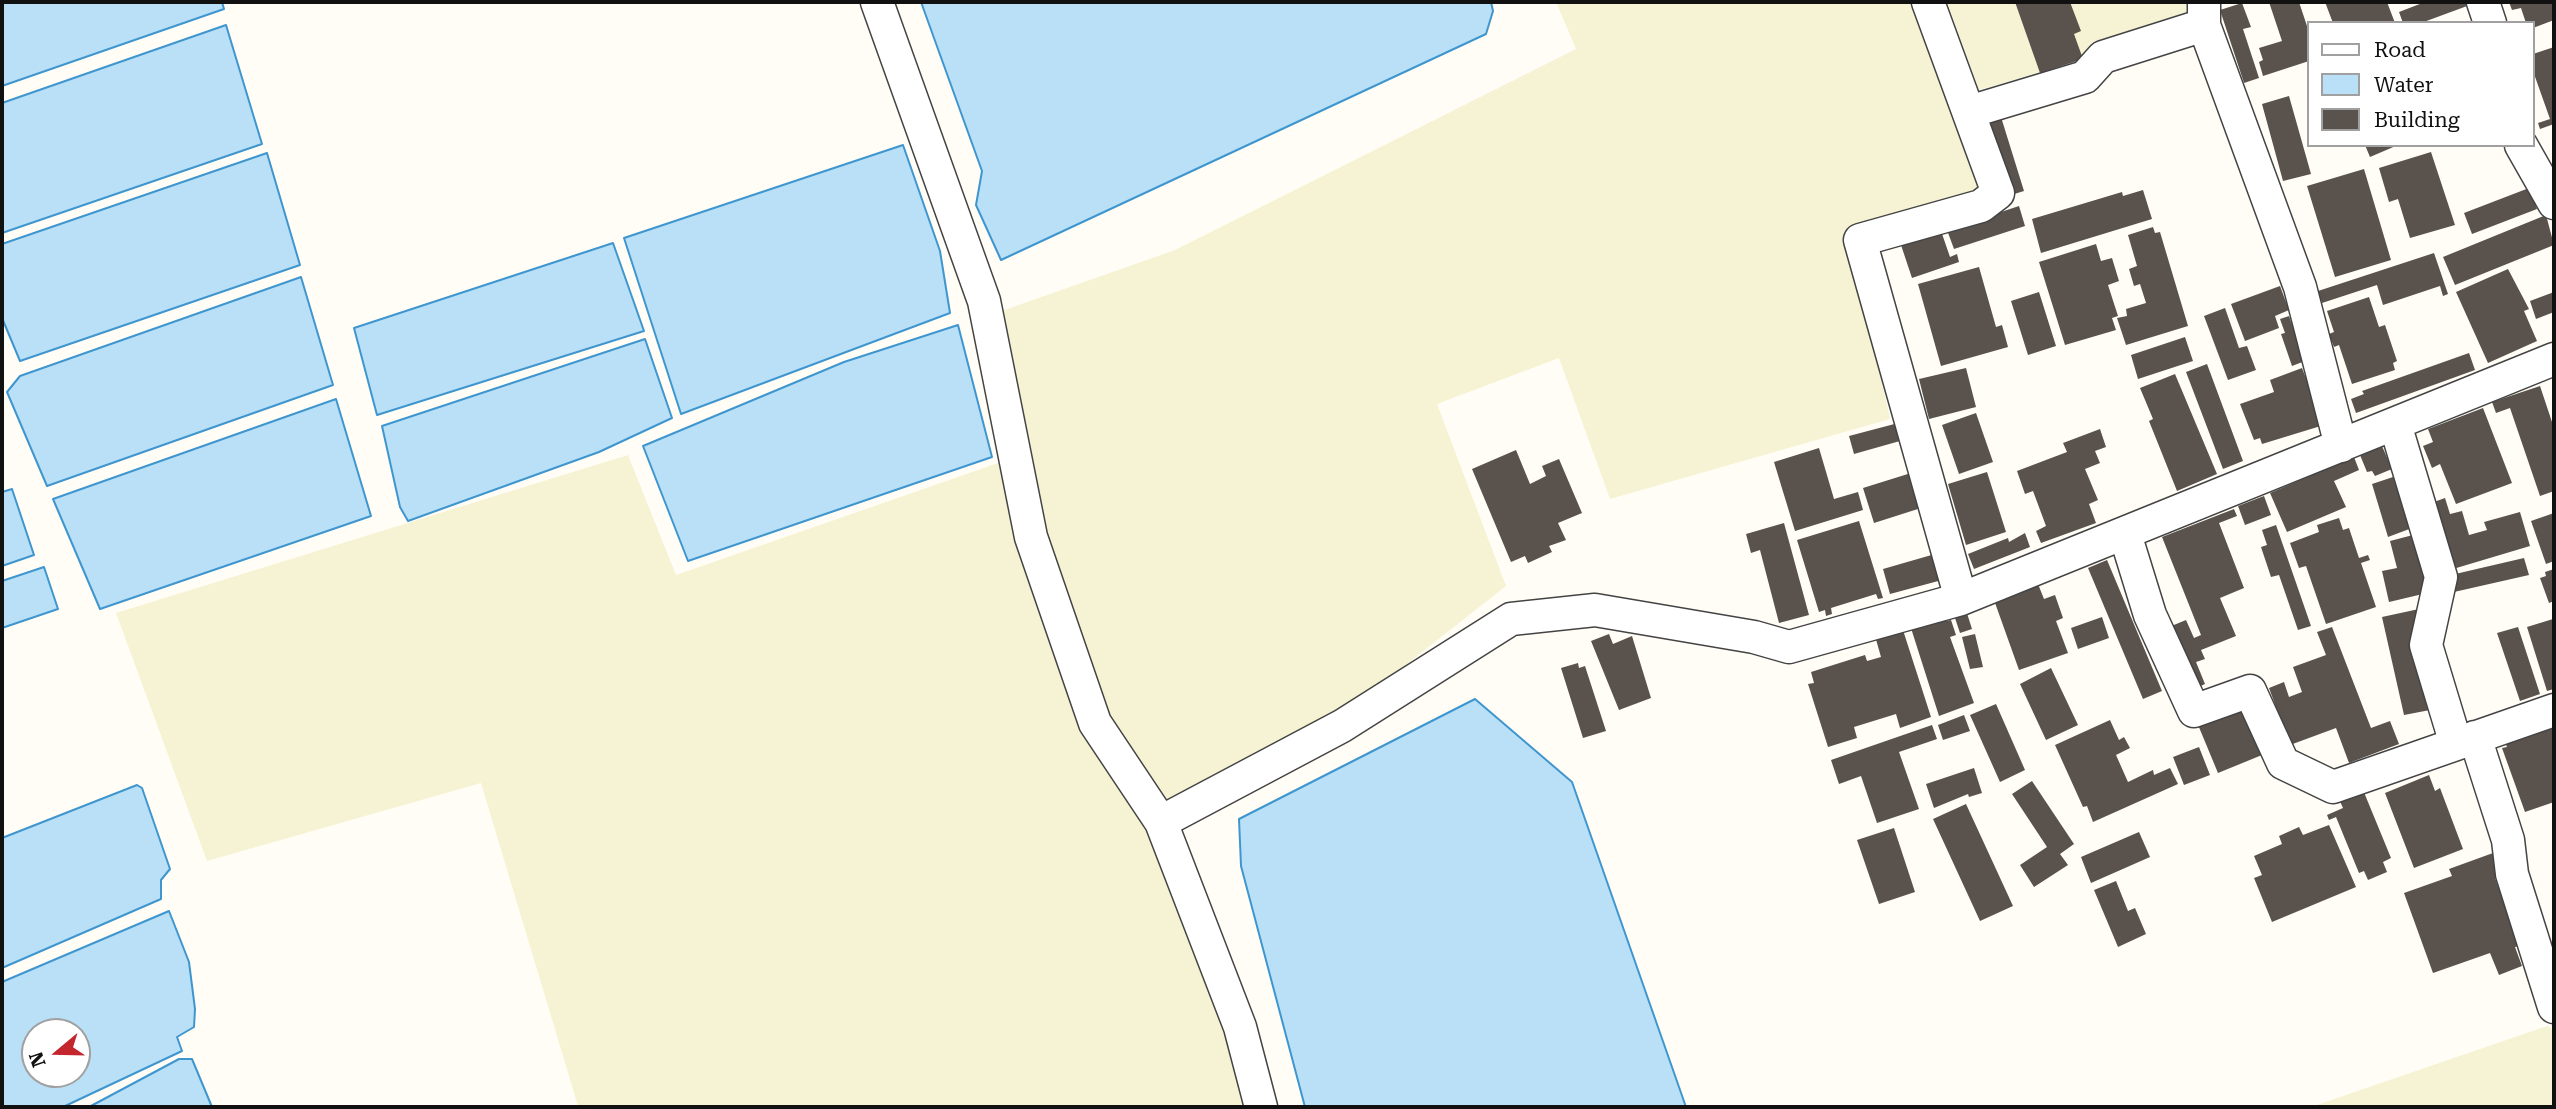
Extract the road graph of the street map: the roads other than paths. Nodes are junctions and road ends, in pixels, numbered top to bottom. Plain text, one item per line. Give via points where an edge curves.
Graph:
1 (877, 2) edge
2 (1928, 2) edge
3 (2483, 2) edge
4 (2204, 13) edge
5 (2489, 21) edge
6 (1969, 112) junction
7 (2522, 147) edge
8 (2554, 203) edge
9 (2554, 359) edge
10 (2395, 424) junction
11 (2342, 446) junction
12 (2125, 534) junction
13 (1961, 599) junction
14 (2554, 710) edge
15 (2465, 740) junction
16 (1161, 822) junction
17 (2554, 1007) edge
18 (1261, 1107) edge

1 - 16 street via 984,301 1031,537 1095,723
2 - 6 street
3 - 5 street
4 - 6 street via 2103,57 2085,77
4 - 11 street via 2300,287
6 - 13 street via 1998,193 1981,206 1860,240
7 - 8 street
9 - 10 street
10 - 11 street
10 - 15 street via 2441,577 2426,645
11 - 12 street
12 - 13 street
12 - 15 street via 2150,615 2194,711 2250,691 2283,764 2333,787
13 - 16 street via 1789,647 1595,610 1511,619 1342,726
14 - 15 street
15 - 17 street via 2508,840 2512,874
16 - 18 street via 1240,1027

